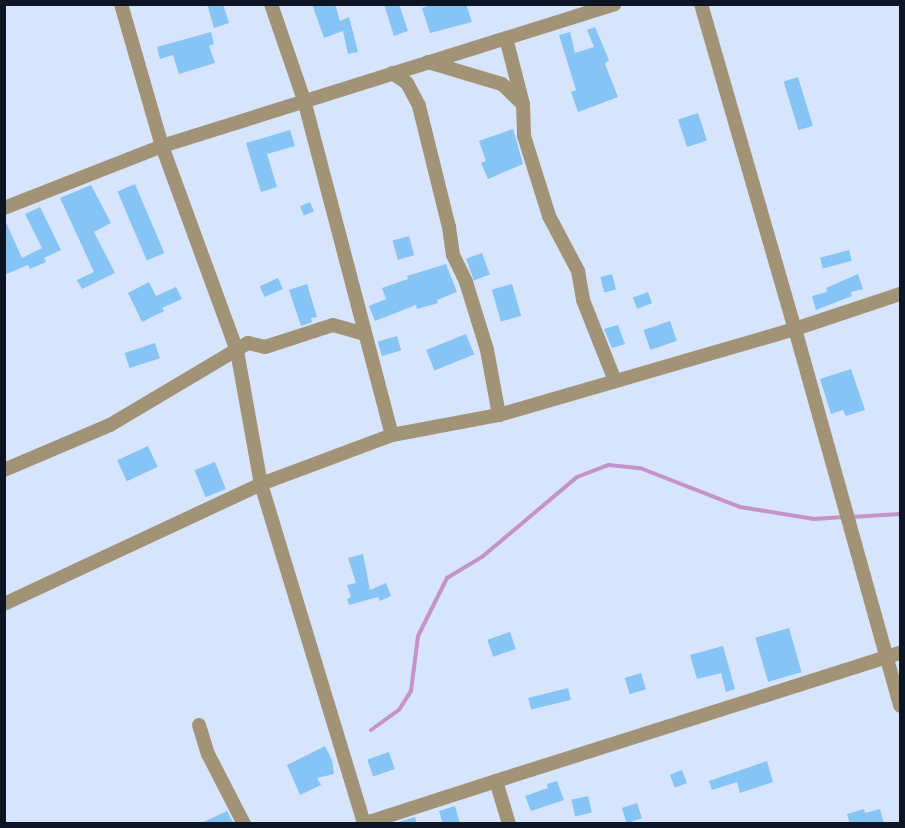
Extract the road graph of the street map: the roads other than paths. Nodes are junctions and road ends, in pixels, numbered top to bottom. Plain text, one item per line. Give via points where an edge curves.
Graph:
1 (121, 4) edge
2 (271, 4) edge
3 (614, 4) edge
4 (700, 4) edge
5 (506, 38) junction
6 (428, 62) junction
7 (392, 73) junction
8 (304, 100) junction
9 (522, 104) junction
10 (162, 146) junction
11 (4, 208) edge
12 (900, 294) edge
13 (795, 328) junction
14 (365, 333) junction
15 (237, 351) junction
16 (615, 381) junction
17 (499, 415) junction
18 (392, 435) junction
19 (4, 470) edge
20 (261, 484) junction
21 (4, 604) edge
22 (894, 655) edge
23 (900, 706) edge
24 (199, 725) dead end
25 (496, 781) junction
26 (364, 823) edge
27 (244, 824) edge
28 (509, 824) edge

1 - 10 street
2 - 8 street
3 - 5 street
4 - 13 street
5 - 6 street
5 - 9 street
6 - 7 street
6 - 9 street via 502,84
7 - 8 street
7 - 17 street via 407,83 419,106 453,255 466,282 487,350
8 - 10 street
8 - 14 street
9 - 16 street via 524,136 549,216 578,271 583,300
10 - 11 street
10 - 15 street
12 - 13 street
13 - 16 street
13 - 22 street
14 - 15 street via 324,326 302,337 265,347 249,343
14 - 18 street
15 - 19 street via 110,425
15 - 20 street
16 - 17 street
17 - 18 street
18 - 20 street
20 - 21 street
20 - 26 street
22 - 23 street
22 - 25 street
24 - 27 street via 208,754
25 - 26 street
25 - 28 street

